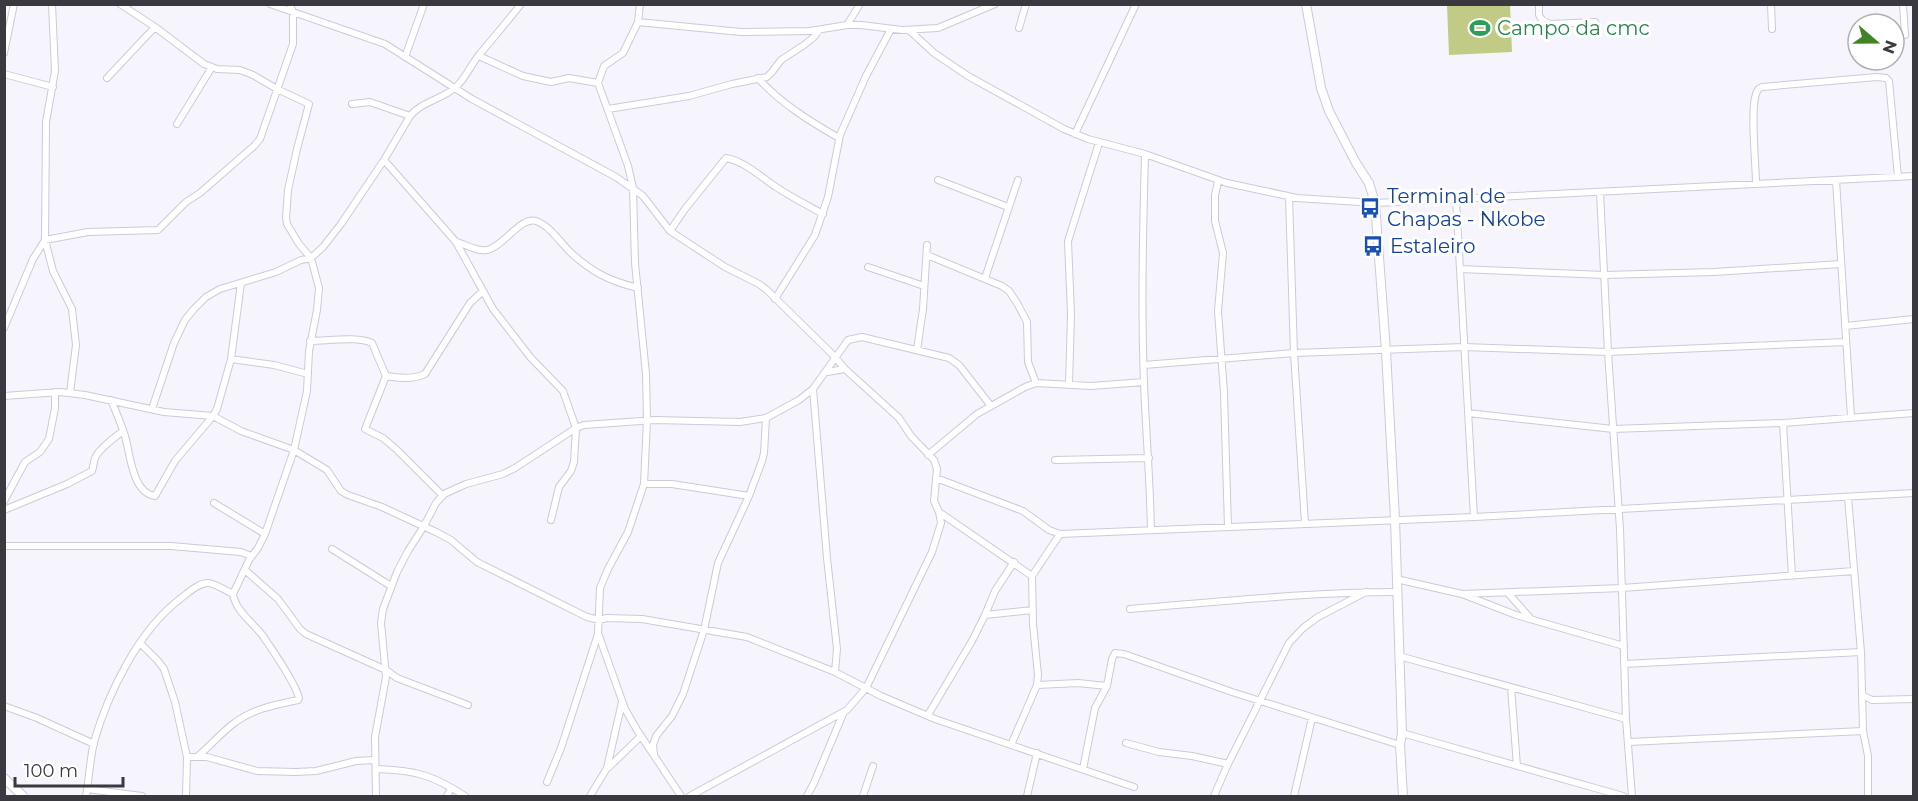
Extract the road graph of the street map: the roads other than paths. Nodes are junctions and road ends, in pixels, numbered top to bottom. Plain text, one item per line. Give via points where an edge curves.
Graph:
1 (14, 4) edge
2 (52, 4) edge
3 (120, 4) edge
4 (270, 4) edge
5 (290, 4) edge
6 (424, 4) edge
7 (640, 4) edge
8 (860, 4) edge
9 (995, 4) edge
10 (1026, 4) edge
11 (1136, 4) edge
12 (1306, 4) edge
13 (1539, 4) edge
14 (1771, 4) edge
15 (519, 5) edge
16 (293, 13) junction
17 (638, 21) junction
18 (1595, 22) dead end
19 (847, 25) junction
20 (155, 27) junction
21 (1019, 28) dead end
22 (891, 29) junction
23 (1772, 29) dead end
24 (819, 30) junction
25 (909, 30) junction
26 (4, 53) edge
27 (478, 56) junction
28 (405, 57) junction
29 (212, 67) junction
30 (4, 74) edge
31 (107, 78) dead end
32 (758, 78) junction
33 (598, 83) junction
34 (53, 87) junction
35 (456, 87) junction
36 (277, 89) junction
37 (352, 104) dead end
38 (608, 109) junction
39 (410, 116) junction
40 (177, 124) dead end
41 (1076, 134) junction
42 (839, 138) junction
43 (1099, 143) junction
44 (1145, 154) junction
45 (384, 160) junction
46 (1914, 176) edge
47 (1898, 177) junction
48 (938, 180) dead end
49 (1017, 180) dead end
50 (1836, 180) junction
51 (1218, 182) junction
52 (1756, 184) junction
53 (633, 188) junction
54 (1600, 192) junction
55 (1288, 197) junction
56 (1456, 199) junction
57 (1374, 203) junction
58 (1008, 207) junction
59 (823, 214) junction
60 (670, 231) junction
61 (45, 240) junction
62 (456, 242) junction
63 (927, 245) dead end
64 (927, 255) junction
65 (311, 258) junction
66 (1841, 264) junction
67 (868, 267) dead end
68 (1460, 269) junction
69 (1605, 275) junction
70 (985, 278) junction
71 (240, 283) junction
72 (924, 285) junction
73 (638, 288) junction
74 (483, 291) junction
75 (775, 300) junction
76 (1914, 319) edge
77 (1845, 326) junction
78 (4, 328) edge
79 (310, 341) junction
80 (1846, 342) junction
81 (1464, 347) junction
82 (917, 350) junction
83 (1386, 351) junction
84 (1608, 352) junction
85 (1294, 353) junction
86 (835, 357) junction
87 (231, 359) junction
88 (1221, 359) junction
89 (1144, 365) junction
90 (845, 369) junction
91 (827, 372) junction
92 (308, 374) junction
93 (386, 376) junction
94 (1144, 382) junction
95 (1036, 383) junction
96 (1069, 385) junction
97 (813, 389) junction
98 (55, 392) junction
99 (70, 393) junction
100 (4, 396) edge
101 (111, 400) junction
102 (990, 406) junction
103 (152, 409) junction
104 (1468, 413) junction
105 (1914, 413) edge
106 (213, 416) junction
107 (1851, 417) junction
108 (766, 418) junction
109 (647, 420) junction
110 (1783, 423) junction
111 (576, 428) junction
112 (1613, 429) junction
113 (123, 431) junction
114 (294, 450) junction
115 (928, 455) junction
116 (1149, 458) junction
117 (1055, 460) dead end
118 (936, 478) junction
119 (644, 484) junction
120 (1914, 493) edge
121 (443, 496) junction
122 (749, 496) junction
123 (1848, 497) junction
124 (4, 501) edge
125 (1788, 501) junction
126 (214, 503) dead end
127 (1617, 508) junction
128 (4, 510) edge
129 (939, 512) junction
130 (1474, 517) junction
131 (1395, 519) junction
132 (550, 520) dead end
133 (1305, 524) junction
134 (424, 526) junction
135 (1228, 527) junction
136 (1151, 530) junction
137 (265, 534) junction
138 (1060, 534) junction
139 (4, 546) edge
140 (332, 549) dead end
141 (252, 556) junction
142 (1014, 562) junction
143 (245, 570) junction
144 (1854, 571) junction
145 (1032, 576) junction
146 (1792, 576) junction
147 (1396, 579) junction
148 (391, 586) junction
149 (1622, 588) junction
150 (1366, 592) junction
151 (1396, 592) junction
152 (1508, 593) junction
153 (233, 594) junction
154 (1462, 594) junction
155 (1130, 609) dead end
156 (1033, 610) junction
157 (985, 615) junction
158 (1531, 619) junction
159 (599, 620) junction
160 (704, 630) junction
161 (598, 633) junction
162 (140, 644) junction
163 (1624, 646) junction
164 (1861, 652) junction
165 (1400, 656) junction
166 (1624, 664) junction
167 (386, 670) junction
168 (835, 672) junction
169 (1037, 685) junction
170 (1107, 686) junction
171 (1511, 687) junction
172 (866, 688) junction
173 (1862, 696) junction
174 (1914, 699) edge
175 (1260, 700) junction
176 (1872, 700) junction
177 (622, 701) junction
178 (468, 705) dead end
179 (4, 706) edge
180 (1862, 708) junction
181 (843, 713) junction
182 (928, 715) junction
183 (1312, 718) junction
184 (1626, 719) junction
185 (1863, 731) junction
186 (1402, 733) junction
187 (656, 736) junction
188 (641, 737) junction
189 (1628, 742) junction
190 (1126, 743) dead end
191 (94, 744) junction
192 (1011, 745) junction
193 (1400, 745) junction
194 (1037, 753) junction
195 (654, 755) junction
196 (198, 756) junction
197 (187, 757) junction
198 (375, 760) junction
199 (1228, 764) junction
200 (873, 766) dead end
201 (1517, 766) junction
202 (607, 768) junction
203 (1083, 769) junction
204 (376, 770) junction
205 (4, 778) edge
206 (547, 782) dead end
207 (1134, 787) dead end
208 (451, 788) junction
209 (87, 789) junction
210 (23, 796) edge
211 (86, 796) edge
212 (142, 796) edge
213 (186, 796) edge
214 (376, 796) edge
215 (447, 796) edge
216 (465, 796) edge
217 (590, 796) edge
218 (681, 796) edge
219 (690, 796) edge
220 (807, 796) edge
221 (863, 796) edge
222 (1027, 796) edge
223 (1214, 796) edge
224 (1294, 796) edge
225 (1403, 796) edge
226 (1623, 796) edge
227 (1632, 796) edge
228 (1868, 796) edge

1 - 26 street
2 - 34 street
3 - 20 street
4 - 16 street
5 - 16 street
6 - 28 street
7 - 17 street
8 - 19 street
9 - 25 street via 938,28
10 - 21 street
11 - 41 street
12 - 57 street via 1321,88 1329,111 1369,183
13 - 18 street via 1542,21 1550,24
14 - 23 street
15 - 27 street
16 - 28 street via 379,41
16 - 36 street via 293,44
17 - 24 street via 741,32
17 - 33 street via 623,53 604,66
19 - 22 street
19 - 24 street
20 - 29 street via 192,57
20 - 31 street
22 - 25 street
22 - 42 street
24 - 32 street via 766,77
25 - 41 street via 968,76
27 - 33 street via 523,76 551,82 569,78
27 - 35 street
28 - 35 street
29 - 36 street via 240,70
29 - 40 street
30 - 34 street
32 - 38 street via 689,96
32 - 42 street via 801,114
33 - 38 street
34 - 61 street via 46,122
35 - 39 street
35 - 53 street
36 - 61 street via 264,130 254,146 158,230 88,232
36 - 65 street via 309,104 288,190 286,218 298,244
37 - 39 street via 370,102
38 - 53 street
39 - 45 street
41 - 43 street
42 - 59 street
43 - 44 street
43 - 96 street via 1068,241
44 - 51 street
44 - 89 street
45 - 62 street
45 - 65 street via 341,224
46 - 47 street
47 - 50 street
47 - 52 street via 1889,81 1868,78 1758,90 1754,109
48 - 58 street
49 - 58 street
50 - 52 street
50 - 66 street
51 - 55 street
51 - 88 street via 1217,230 1223,253 1218,311
52 - 54 street
53 - 60 street
53 - 73 street
54 - 56 street
54 - 69 street
55 - 57 street
55 - 85 street
56 - 57 street
56 - 68 street
57 - 83 street
58 - 70 street
59 - 60 street via 745,165 726,158
59 - 75 street via 815,235
60 - 75 street via 759,284
61 - 78 street
61 - 99 street via 53,271 72,309 76,345
62 - 73 street via 486,250 496,247 523,222 536,221 593,271
62 - 74 street
63 - 64 street
64 - 70 street
64 - 72 street
65 - 71 street
65 - 79 street via 319,288
66 - 69 street
66 - 77 street
67 - 72 street
68 - 69 street
68 - 81 street
69 - 84 street
70 - 95 street via 1009,291 1027,322 1028,362
71 - 87 street
71 - 103 street via 206,297 185,320
72 - 82 street
73 - 109 street
74 - 93 street via 470,303 425,374
74 - 111 street via 518,342 563,391
75 - 86 street
76 - 77 street
77 - 80 street
79 - 92 street
79 - 93 street via 368,341 375,347
80 - 84 street
80 - 107 street
81 - 83 street
81 - 84 street
81 - 104 street
82 - 86 street via 862,337 848,340
82 - 102 street via 955,361
83 - 85 street
83 - 131 street
84 - 112 street
85 - 88 street
85 - 133 street
86 - 90 street
86 - 91 street
87 - 92 street
87 - 106 street
88 - 89 street
88 - 135 street
89 - 94 street
90 - 91 street
90 - 115 street via 890,409
91 - 97 street
92 - 114 street
93 - 121 street via 365,429 396,449
94 - 96 street
94 - 116 street
95 - 96 street
95 - 102 street
97 - 108 street
97 - 168 street via 837,649
98 - 99 street
98 - 100 street
98 - 124 street via 49,439 40,452 25,462
99 - 101 street
101 - 103 street
101 - 113 street
102 - 115 street
103 - 106 street
104 - 112 street
104 - 130 street
105 - 107 street
106 - 113 street via 175,461 155,496 145,492 134,475
106 - 114 street
107 - 110 street
108 - 109 street via 740,422
108 - 122 street via 764,453
109 - 111 street
109 - 119 street
110 - 112 street
110 - 125 street
111 - 121 street via 515,468
111 - 132 street via 574,466 559,487
112 - 127 street
113 - 128 street via 97,454 92,471
114 - 134 street via 327,470 341,491
114 - 137 street
115 - 118 street via 934,460
116 - 117 street
116 - 136 street
118 - 129 street via 934,501
118 - 138 street via 1023,511
119 - 122 street via 672,484
119 - 159 street via 628,532 600,588
120 - 123 street
121 - 134 street
122 - 160 street via 718,563
123 - 125 street
123 - 144 street
125 - 127 street
125 - 146 street
126 - 137 street
127 - 130 street
127 - 149 street
129 - 142 street
129 - 172 street via 941,523 932,552
130 - 131 street
131 - 133 street
131 - 147 street
133 - 135 street
134 - 148 street
134 - 159 street via 451,540 477,562
135 - 136 street
136 - 138 street
137 - 141 street
138 - 145 street
139 - 141 street via 171,546
140 - 148 street
141 - 143 street
142 - 145 street
142 - 157 street
143 - 153 street
143 - 167 street via 278,599 300,629
144 - 146 street
144 - 164 street
145 - 156 street
146 - 149 street
147 - 151 street
147 - 154 street
148 - 167 street via 381,623
149 - 152 street
149 - 163 street
150 - 151 street
150 - 155 street
150 - 175 street via 1318,617 1289,643
151 - 165 street
152 - 154 street
152 - 158 street
153 - 162 street via 211,583 201,585 176,602
153 - 196 street via 234,602 263,637 299,698 247,714
154 - 158 street
156 - 157 street
156 - 169 street
157 - 182 street
158 - 163 street
159 - 160 street via 642,619
159 - 161 street
160 - 168 street via 747,637
160 - 187 street via 680,701
161 - 177 street
161 - 206 street
162 - 191 street via 108,702
162 - 197 street via 164,669
163 - 166 street
164 - 166 street
164 - 173 street
165 - 171 street
165 - 186 street
166 - 184 street
167 - 178 street via 397,678
167 - 198 street
168 - 172 street
169 - 170 street
169 - 192 street
170 - 175 street via 1113,655 1119,653
170 - 203 street via 1095,708
171 - 184 street
171 - 201 street
172 - 181 street
172 - 182 street
173 - 176 street
173 - 180 street
174 - 176 street
175 - 183 street
175 - 199 street
176 - 180 street
177 - 188 street
177 - 202 street
179 - 191 street
180 - 185 street
181 - 219 street
181 - 220 street
182 - 192 street
183 - 193 street
183 - 224 street
184 - 189 street
185 - 189 street
185 - 228 street via 1868,756
186 - 193 street
186 - 201 street
187 - 188 street
187 - 195 street
188 - 195 street
188 - 202 street
189 - 227 street
190 - 199 street
191 - 209 street
192 - 194 street
193 - 225 street
194 - 203 street
194 - 222 street
195 - 218 street
196 - 197 street
196 - 198 street via 257,771 286,772 316,771
197 - 213 street
198 - 204 street
199 - 223 street
200 - 221 street
201 - 226 street
202 - 217 street
203 - 207 street
204 - 208 street via 411,771
204 - 214 street
205 - 210 street
208 - 215 street
208 - 216 street
209 - 211 street
209 - 212 street

